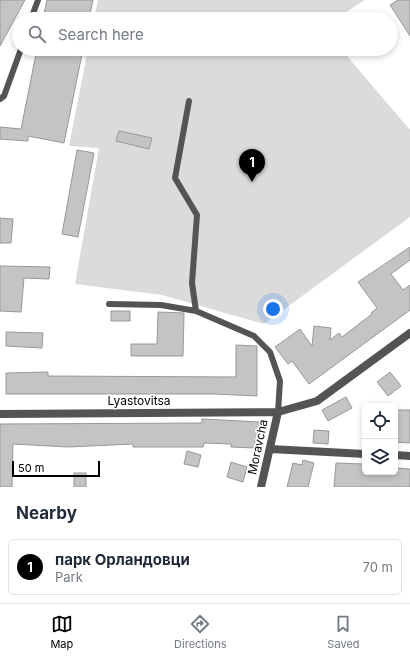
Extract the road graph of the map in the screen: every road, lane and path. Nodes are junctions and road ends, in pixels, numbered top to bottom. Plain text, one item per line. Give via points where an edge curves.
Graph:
1 (38, 0) edge
2 (34, 12) edge
3 (18, 56) edge
4 (0, 99) edge
5 (189, 101) dead end
6 (109, 304) dead end
7 (196, 311) junction
8 (410, 333) edge
9 (278, 412) junction
10 (0, 414) edge
11 (270, 448) junction
12 (362, 454) edge
13 (398, 455) edge
14 (410, 456) edge
15 (261, 487) edge

1 - 2 lane
3 - 4 lane via 4,96
5 - 7 lane via 175,178 197,215 192,283
6 - 7 lane via 161,305
7 - 9 lane via 254,336 270,352 280,381
8 - 9 street, Lyastovitsa via 317,401
9 - 10 street, Lyastovitsa
9 - 11 street, Moravcha
11 - 12 street
11 - 15 street, Moravcha
13 - 14 street

